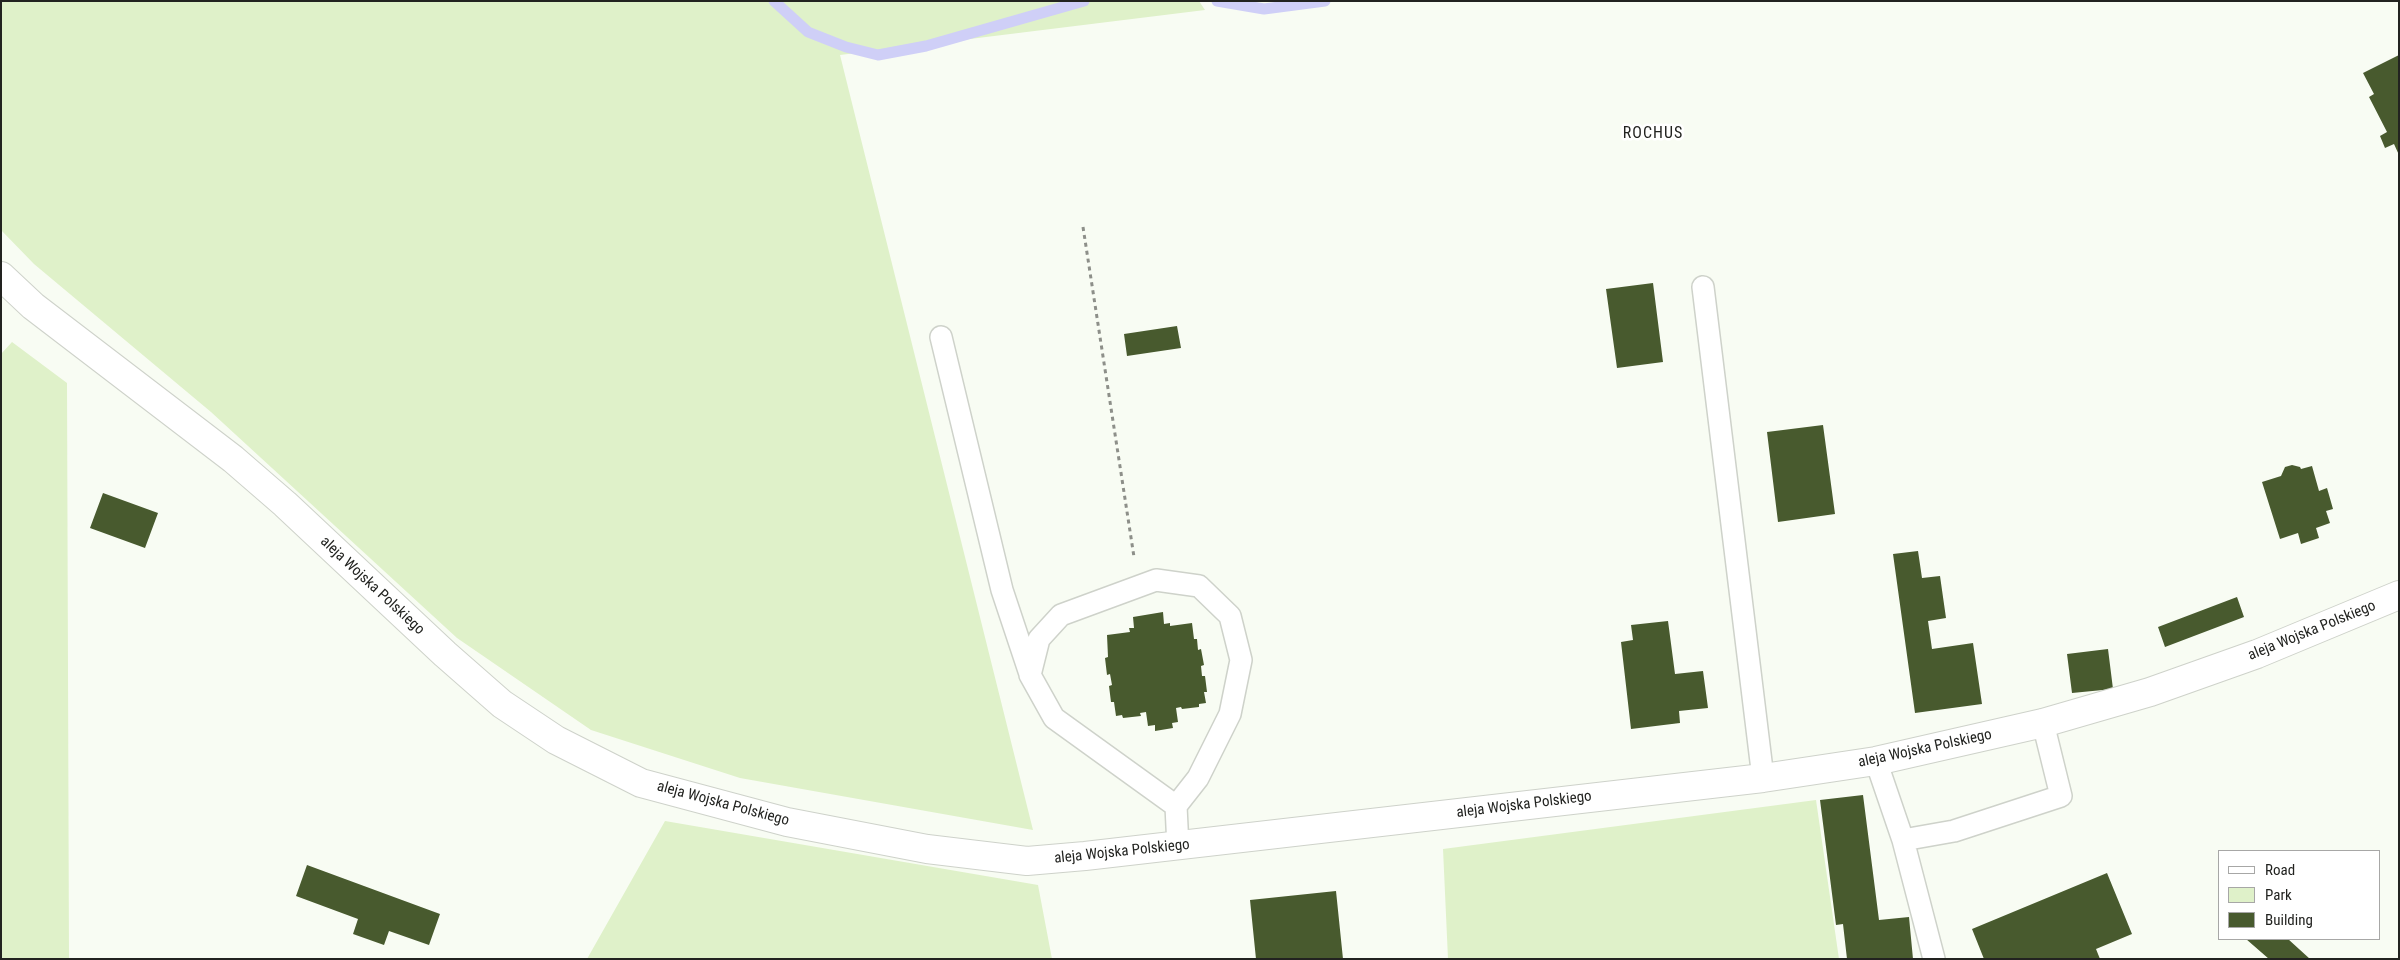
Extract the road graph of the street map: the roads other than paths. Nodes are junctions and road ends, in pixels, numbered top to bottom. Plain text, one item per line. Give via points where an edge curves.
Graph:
1 (1, 276) edge
2 (1704, 287) dead end
3 (941, 338) dead end
4 (2399, 595) edge
5 (1030, 675) junction
6 (2043, 723) junction
7 (1876, 761) junction
8 (1763, 778) junction
9 (1176, 806) junction
10 (1903, 840) junction
11 (1178, 846) junction
12 (1934, 959) edge

1 - 11 street, aleja Wojska Polskiego via 33,306 233,459 502,704 556,740 641,782 787,822 927,850 1027,861
2 - 8 lane
3 - 5 lane via 1002,590
4 - 6 street, aleja Wojska Polskiego via 2257,654 2150,692
5 - 9 lane via 1054,718
5 - 9 lane via 1038,639 1061,615 1156,580 1199,586 1230,616 1241,660 1230,714 1198,778
6 - 7 street, aleja Wojska Polskiego
6 - 10 lane via 2061,796 1954,831
7 - 8 street, aleja Wojska Polskiego
7 - 10 lane
8 - 11 street, aleja Wojska Polskiego
9 - 11 lane
10 - 12 lane

